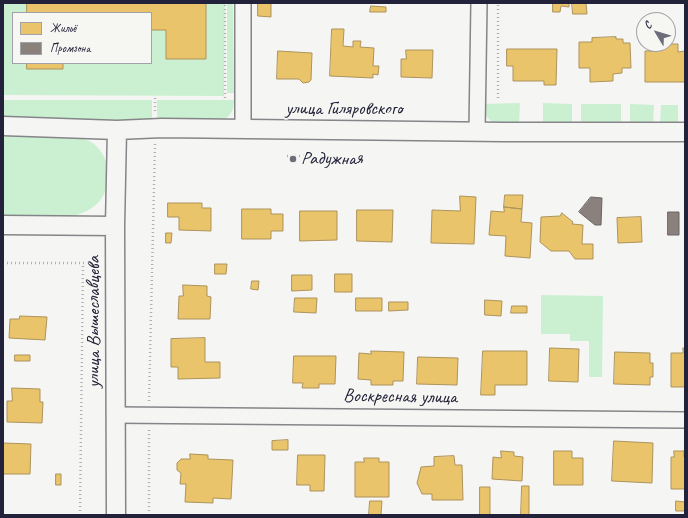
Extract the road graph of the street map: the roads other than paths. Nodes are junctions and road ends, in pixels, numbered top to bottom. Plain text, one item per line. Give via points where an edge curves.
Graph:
1 (243, 3) edge
2 (479, 3) edge
3 (3, 126) edge
4 (243, 129) junction
5 (118, 130) junction
6 (477, 131) junction
7 (685, 132) edge
8 (3, 224) edge
9 (115, 226) junction
10 (116, 415) junction
11 (685, 420) edge
12 (116, 515) edge

1 - 4 street
2 - 6 street
3 - 5 street, улица Гиляровского
4 - 5 street, улица Гиляровского
4 - 6 street, улица Гиляровского
5 - 9 street, улица Вышеславцева
6 - 7 street, улица Гиляровского
8 - 9 street
9 - 10 street, улица Вышеславцева
10 - 11 street, Воскресная улица
10 - 12 street, улица Вышеславцева

